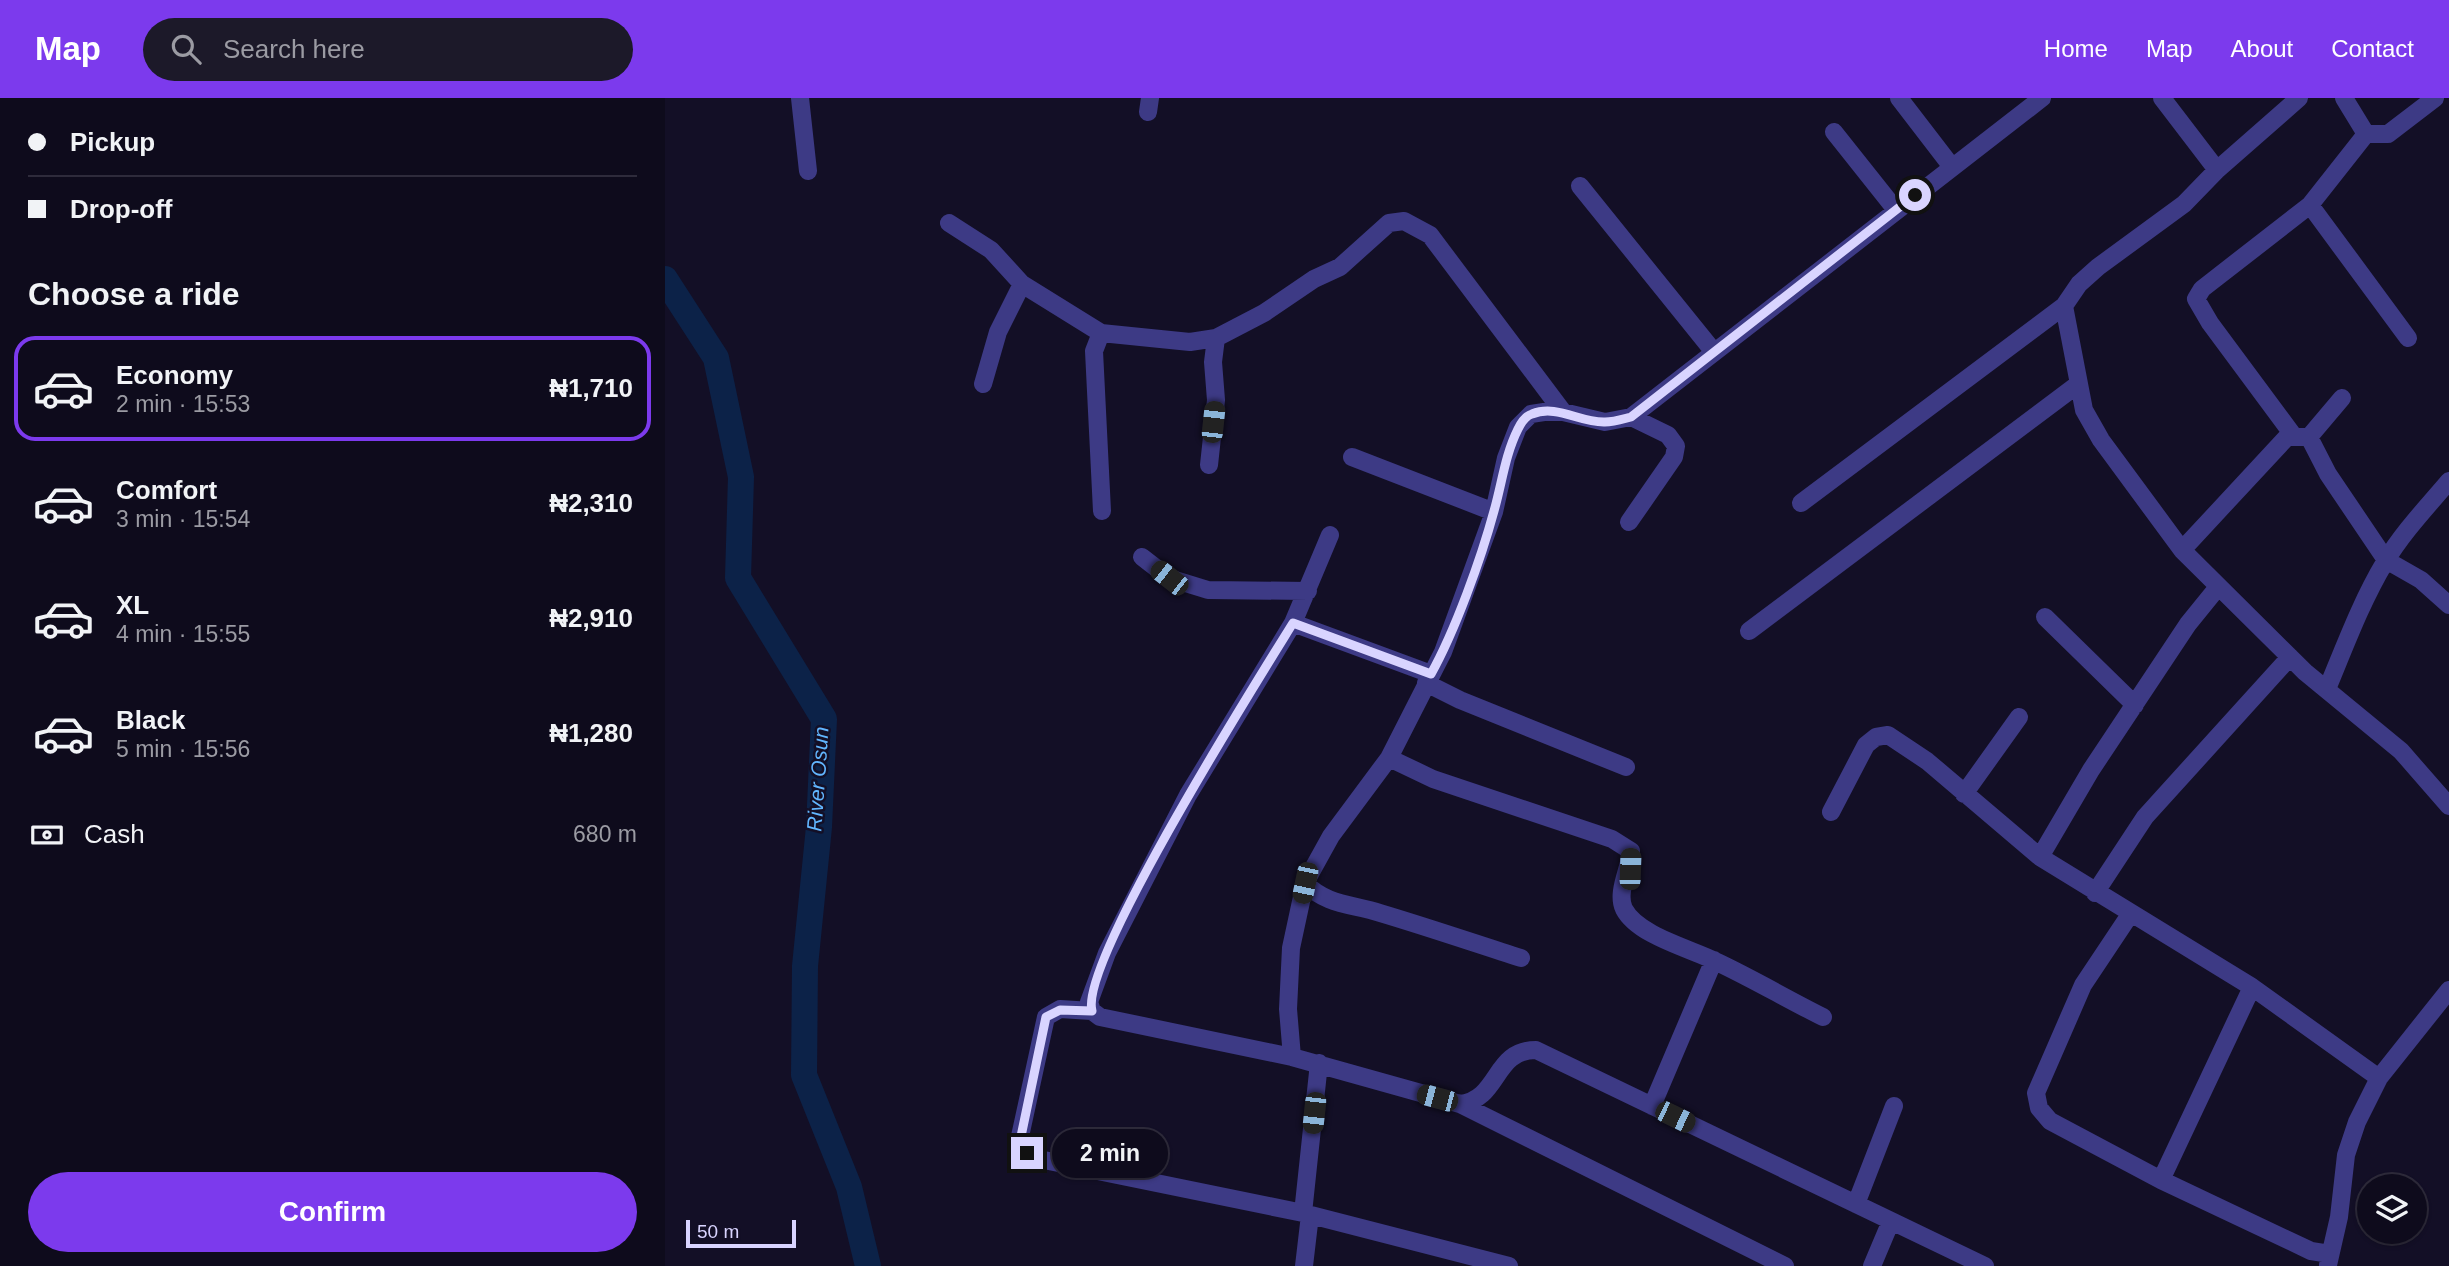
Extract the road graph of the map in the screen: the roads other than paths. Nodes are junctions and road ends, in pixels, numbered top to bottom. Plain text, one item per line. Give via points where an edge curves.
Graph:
1 (800, 98) edge
2 (1899, 98) edge
3 (2042, 98) edge
4 (2162, 98) edge
5 (2299, 98) edge
6 (2344, 98) edge
7 (2435, 98) edge
8 (1834, 132) dead end
9 (2366, 134) junction
10 (1952, 167) junction
11 (2217, 170) junction
12 (808, 172) dead end
13 (1580, 186) dead end
14 (2310, 205) junction
15 (1896, 210) junction
16 (950, 223) dead end
17 (1022, 284) junction
18 (2064, 306) junction
19 (1101, 333) junction
20 (1216, 338) junction
21 (2408, 338) dead end
22 (1714, 352) junction
23 (983, 384) dead end
24 (2077, 385) junction
25 (2342, 398) dead end
26 (1563, 412) junction
27 (1631, 417) junction
28 (2301, 436) junction
29 (1352, 457) dead end
30 (1209, 465) dead end
31 (2449, 481) edge
32 (1801, 503) dead end
33 (1102, 511) dead end
34 (1494, 512) junction
35 (1629, 522) dead end
36 (1330, 535) dead end
37 (2182, 550) junction
38 (1142, 557) dead end
39 (2386, 560) junction
40 (2218, 587) junction
41 (1308, 591) junction
42 (2449, 606) edge
43 (2045, 617) dead end
44 (1293, 623) junction
45 (1749, 631) dead end
46 (2290, 657) junction
47 (1429, 679) junction
48 (2327, 690) junction
49 (2135, 705) junction
50 (2019, 717) dead end
51 (1389, 758) junction
52 (1626, 767) dead end
53 (1964, 794) junction
54 (2449, 806) edge
55 (1831, 812) dead end
56 (2040, 858) junction
57 (1305, 883) junction
58 (2095, 893) junction
59 (2131, 913) junction
60 (1521, 958) dead end
61 (1714, 960) junction
62 (2252, 987) junction
63 (2448, 994) edge
64 (1092, 1011) junction
65 (1822, 1017) dead end
66 (1292, 1057) junction
67 (1319, 1063) junction
68 (2379, 1077) junction
69 (1460, 1104) junction
70 (1652, 1106) junction
71 (1894, 1106) dead end
72 (2161, 1180) junction
73 (1856, 1204) junction
74 (1307, 1214) junction
75 (1891, 1221) junction
76 (2329, 1260) edge
77 (1304, 1266) edge
78 (1509, 1266) edge
79 (1784, 1266) edge
80 (1873, 1266) edge
81 (1985, 1266) edge

1 - 12 street
2 - 10 street
3 - 10 street
4 - 11 street
5 - 11 street
6 - 9 street
7 - 9 street via 2388,134
8 - 15 street
9 - 14 street
10 - 15 street
11 - 18 street via 2184,204 2098,267
13 - 22 street
14 - 21 street
14 - 28 street via 2202,289 2196,299
15 - 22 street
16 - 17 street via 991,250
17 - 19 street
17 - 23 street via 998,332
18 - 24 street
18 - 32 street
19 - 20 street via 1190,342
19 - 33 street via 1094,351
20 - 26 street via 1340,267 1389,223 1404,221 1430,235
20 - 30 street
22 - 27 street
24 - 37 street via 2084,410 2101,440
24 - 45 street
25 - 28 street
26 - 27 street via 1605,422
26 - 34 street via 1531,414 1524,419 1506,458
27 - 35 street via 1668,436 1676,446 1674,457
28 - 37 street via 2287,437
28 - 39 street
29 - 34 street
31 - 39 street
34 - 47 street
36 - 41 street
37 - 40 street
38 - 41 street via 1169,578 1208,590
39 - 42 street via 2421,580
39 - 48 street
40 - 46 street
40 - 49 street via 2187,624
41 - 44 street
43 - 49 street
44 - 47 street
44 - 64 street via 1188,795 1107,953 1090,1002
46 - 48 street
46 - 58 street via 2145,817
47 - 51 street
47 - 52 street via 1460,700
48 - 54 street via 2401,751
49 - 56 street
50 - 53 street
51 - 57 street via 1331,836
51 - 61 street via 1433,779 1612,839 1631,851 1621,894 1624,909 1674,945
53 - 55 street via 1888,735 1866,745
53 - 56 street
56 - 58 street
57 - 60 street via 1326,900
57 - 66 street via 1291,948 1288,1009
58 - 59 street
59 - 62 street
59 - 72 street via 2083,985 2036,1093 2039,1108 2050,1121
61 - 65 street
61 - 70 street
62 - 68 street
62 - 72 street
63 - 68 street
64 - 66 street via 1100,1017
64 - 74 street via 1060,1010 1046,1017 1020,1141 1027,1153
66 - 67 street
67 - 69 street
67 - 74 street
68 - 76 street via 2346,1155
69 - 70 street via 1478,1099 1509,1057 1520,1050 1536,1051
69 - 79 street
70 - 73 street
71 - 73 street
72 - 76 street
73 - 75 street
74 - 77 street
74 - 78 street
75 - 80 street
75 - 81 street

